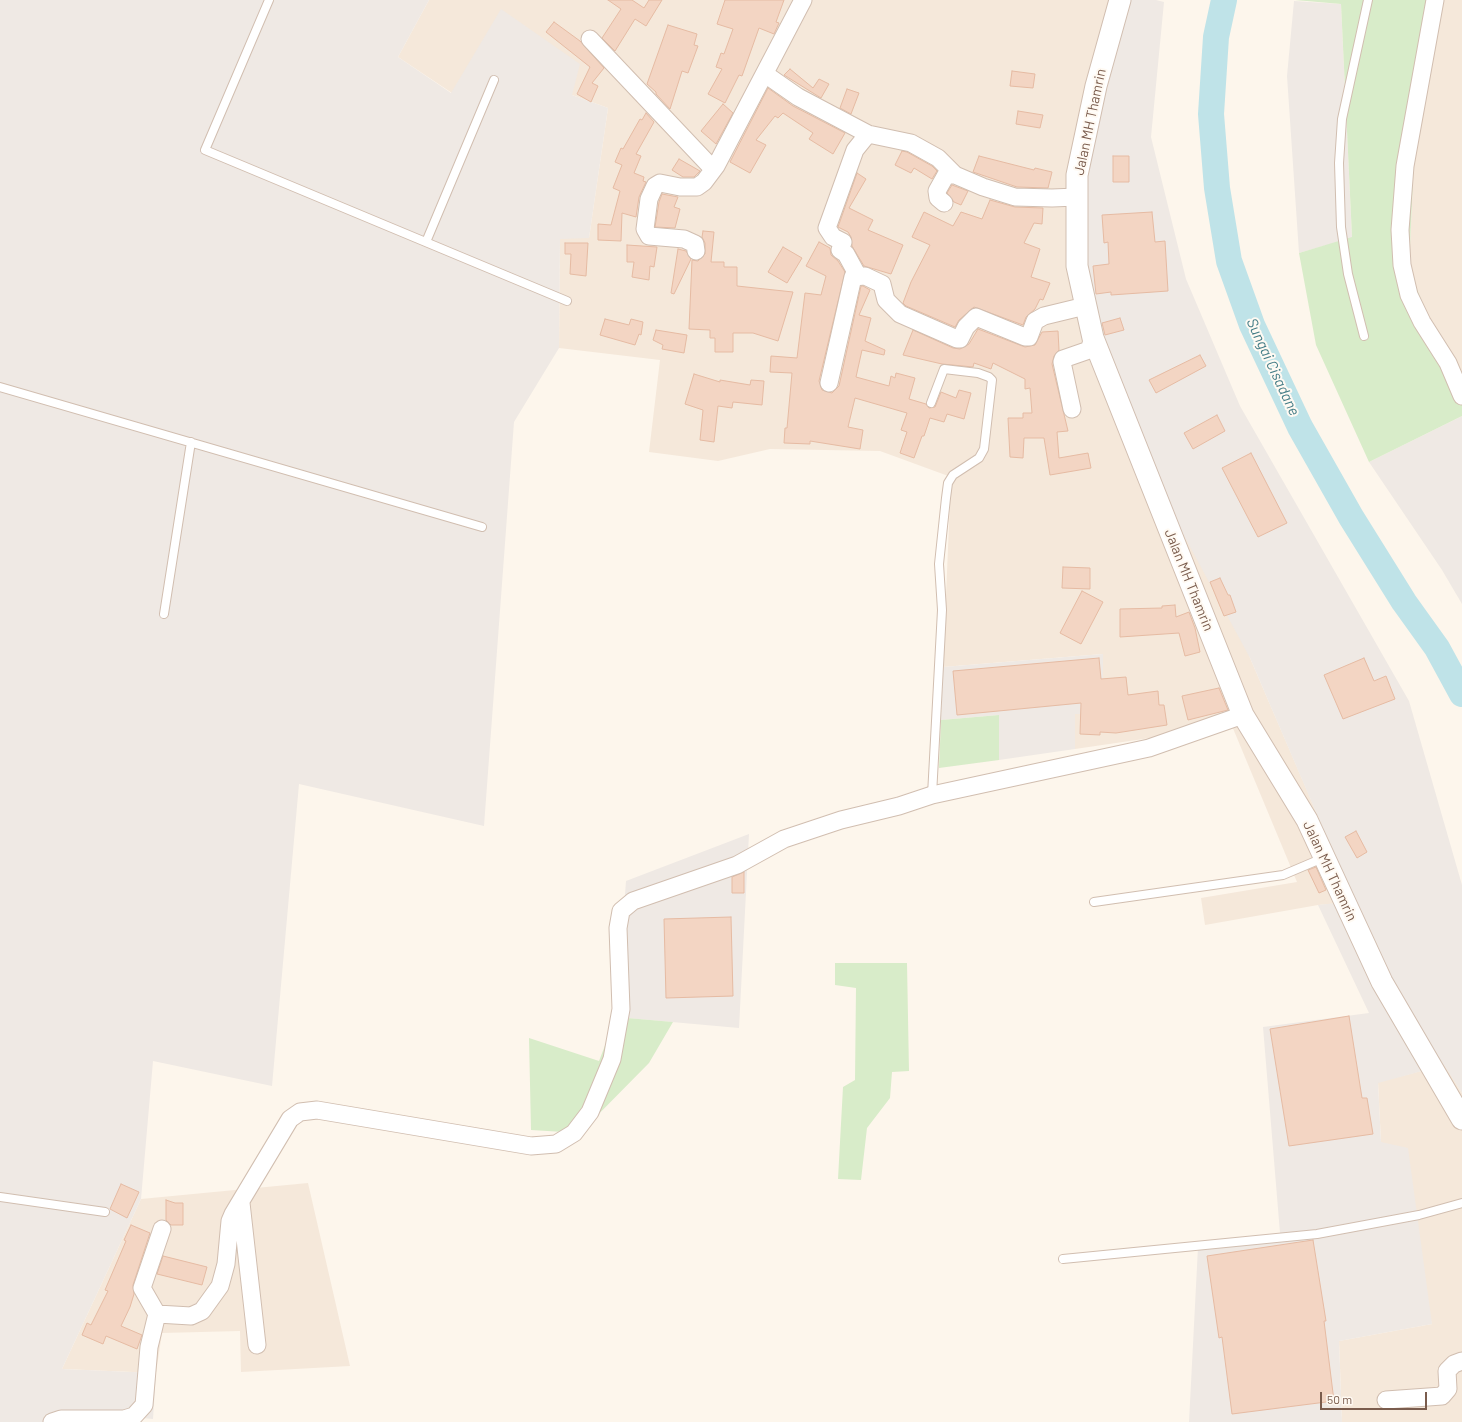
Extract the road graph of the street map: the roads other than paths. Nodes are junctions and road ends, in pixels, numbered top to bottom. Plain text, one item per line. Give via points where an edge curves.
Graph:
1 (268, 0) edge
2 (803, 0) edge
3 (1120, 0) edge
4 (1368, 0) edge
5 (1435, 0) edge
6 (590, 39) dead end
7 (764, 74) junction
8 (494, 80) dead end
9 (868, 134) junction
10 (713, 169) junction
11 (955, 175) junction
12 (1074, 197) junction
13 (944, 203) dead end
14 (426, 242) junction
15 (696, 251) dead end
16 (858, 276) junction
17 (567, 301) dead end
18 (1081, 306) junction
19 (1364, 336) dead end
20 (1091, 344) junction
21 (1455, 361) edge
22 (829, 383) dead end
23 (0, 387) edge
24 (1462, 396) edge
25 (931, 403) dead end
26 (1072, 409) dead end
27 (191, 442) junction
28 (482, 527) dead end
29 (164, 614) dead end
30 (1243, 715) junction
31 (932, 795) junction
32 (1324, 858) junction
33 (1094, 902) dead end
34 (1462, 1120) edge
35 (0, 1197) edge
36 (241, 1203) junction
37 (1462, 1203) edge
38 (105, 1212) dead end
39 (162, 1229) dead end
40 (1062, 1259) dead end
41 (157, 1314) junction
42 (258, 1345) dead end
43 (1462, 1361) edge
44 (1386, 1400) dead end
45 (52, 1422) edge

1 - 14 lane via 205,150
2 - 7 street
3 - 12 street, Jalan MH Thamrin via 1096,86
4 - 19 lane via 1342,119 1339,163 1341,227 1348,274
5 - 21 street via 1405,166 1400,230 1402,265 1409,295 1422,322
6 - 10 street
7 - 9 street via 798,97
7 - 10 street
8 - 14 lane
9 - 11 street via 911,143 938,158
9 - 16 street via 855,150 827,228 833,237 843,242 840,250 846,254
10 - 15 street via 697,187 660,183 655,186 649,199 645,229 649,236 684,239 695,244
11 - 12 street via 1015,197
11 - 13 street via 946,175 937,191 938,198
12 - 18 street, Jalan MH Thamrin
14 - 17 lane
16 - 18 street via 865,276 882,284 886,300 900,314 957,339 960,339 966,327 976,317 1029,337 1036,321 1044,316
16 - 22 street via 853,277 848,293
18 - 20 street, Jalan MH Thamrin
20 - 26 street via 1062,359
20 - 30 street, Jalan MH Thamrin
21 - 24 street
23 - 27 lane
25 - 31 lane via 944,369 978,373 992,380 982,454 953,475 948,483 939,564 942,610
27 - 28 lane
27 - 29 lane
30 - 31 street via 1149,748
30 - 32 street, Jalan MH Thamrin via 1307,820
31 - 36 street via 784,839 736,864 633,901 621,912 618,928 622,1009 612,1059 590,1112 574,1133 556,1144 531,1146 317,1110 300,1112 290,1119
32 - 33 lane via 1283,875
32 - 34 street, Jalan MH Thamrin via 1382,982
35 - 38 lane
36 - 41 street via 230,1221 226,1264 220,1286 202,1311 191,1316
36 - 42 street
37 - 40 lane via 1419,1215 1317,1234
39 - 41 street via 142,1288
41 - 45 street via 149,1347 144,1405 134,1416 124,1419 61,1419
43 - 44 street via 1447,1371 1448,1389 1442,1396

